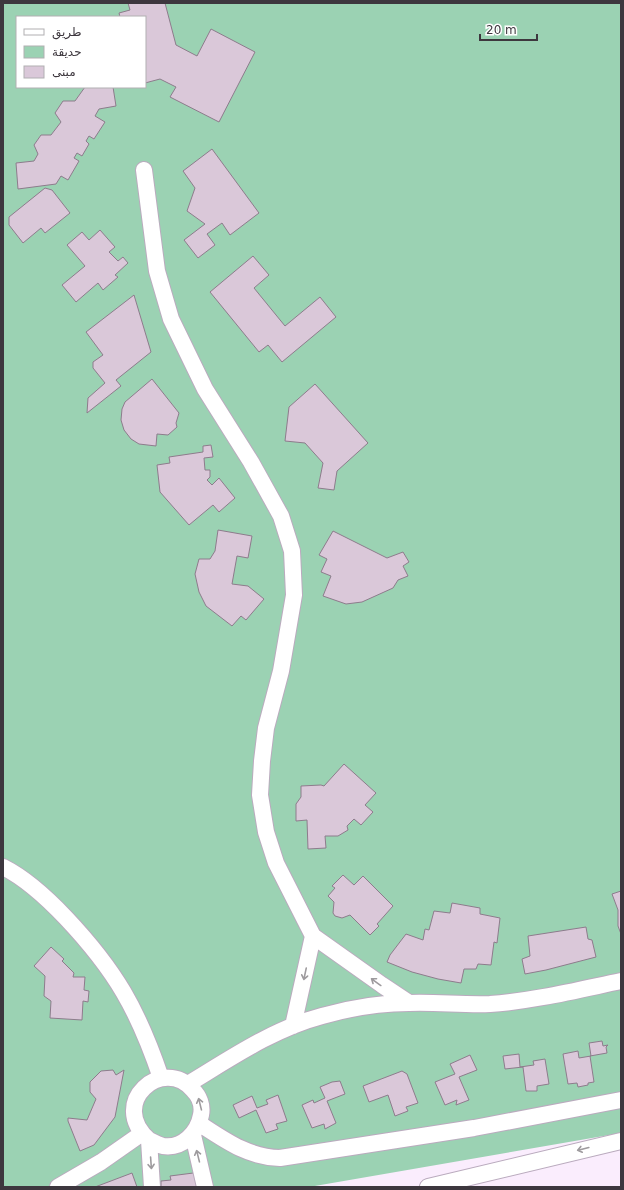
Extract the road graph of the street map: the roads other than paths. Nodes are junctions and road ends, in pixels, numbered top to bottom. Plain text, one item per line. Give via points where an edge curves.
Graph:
1 (144, 170) dead end
2 (3, 867) edge
3 (313, 936) junction
4 (621, 981) edge
5 (409, 1003) junction
6 (293, 1026) junction
7 (161, 1078) junction
8 (188, 1084) junction
9 (621, 1100) edge
10 (196, 1130) junction
11 (145, 1137) junction
12 (621, 1141) edge
13 (58, 1187) edge
14 (152, 1187) edge
15 (205, 1187) edge
16 (428, 1187) edge

1 - 3 street via 157,272 171,319 205,389 281,516 292,551 294,595 281,671 266,728 260,796 266,832 276,863
2 - 7 street via 31,885 56,908 84,936 110,968 141,1022
5 -> 3 street
3 -> 6 street
4 - 5 street via 540,998 507,1002
5 - 6 street via 350,1009
6 - 8 street via 249,1047
7 - 8 street via 175,1078
7 - 11 street via 148,1084 138,1094 134,1107 135,1121
10 -> 8 street via 202,1110 198,1095
9 - 10 street via 474,1128 280,1158 258,1156
10 - 11 street via 180,1144 164,1146
15 -> 10 street
11 - 13 street
11 -> 14 street
12 -> 16 street

